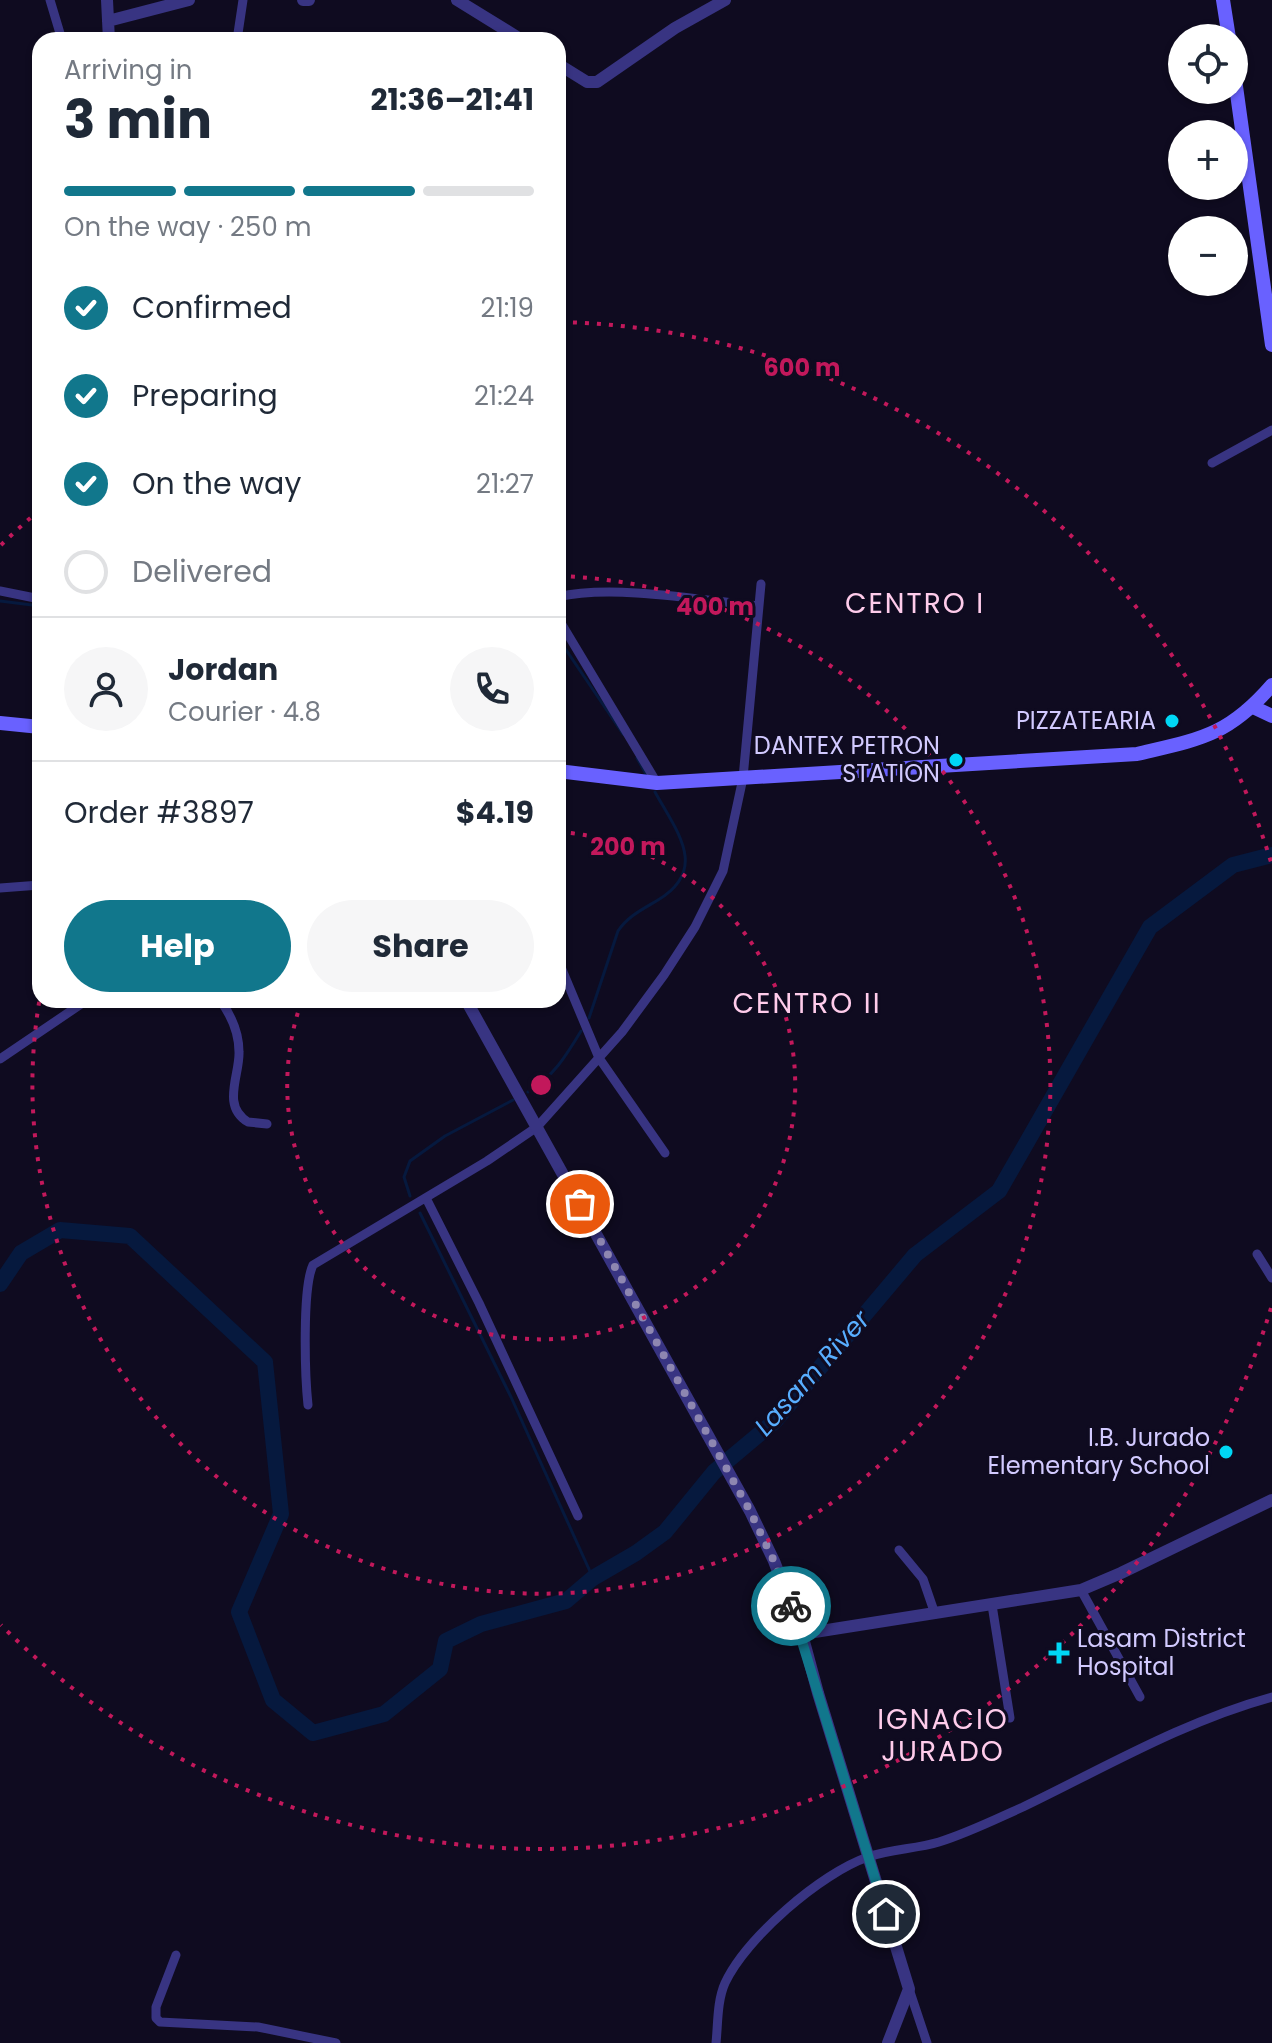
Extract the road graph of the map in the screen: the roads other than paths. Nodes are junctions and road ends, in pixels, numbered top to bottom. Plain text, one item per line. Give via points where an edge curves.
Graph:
1 (50, 0) edge
2 (107, 0) edge
3 (189, 0) edge
4 (243, 0) edge
5 (303, 0) edge
6 (309, 0) edge
7 (457, 0) edge
8 (725, 0) edge
9 (1223, 0) edge
10 (108, 21) junction
11 (1227, 24) edge
12 (60, 32) edge
13 (109, 32) edge
14 (238, 32) edge
15 (509, 32) edge
16 (566, 69) edge
17 (1238, 104) edge
18 (1272, 345) edge
19 (1272, 430) edge
20 (1212, 463) dead end
21 (761, 584) dead end
22 (0, 591) edge
23 (566, 596) edge
24 (32, 597) edge
25 (758, 606) junction
26 (566, 631) edge
27 (1272, 685) edge
28 (1253, 707) junction
29 (1272, 716) edge
30 (0, 723) edge
31 (32, 726) edge
32 (566, 772) edge
33 (743, 778) junction
34 (657, 783) junction
35 (32, 886) edge
36 (0, 888) edge
37 (566, 979) edge
38 (75, 1008) edge
39 (225, 1008) edge
40 (470, 1008) edge
41 (599, 1058) junction
42 (0, 1059) edge
43 (267, 1124) dead end
44 (537, 1127) junction
45 (665, 1153) dead end
46 (426, 1198) junction
47 (1257, 1254) dead end
48 (1272, 1278) edge
49 (308, 1405) dead end
50 (1272, 1500) edge
51 (578, 1516) dead end
52 (899, 1550) dead end
53 (1081, 1590) junction
54 (992, 1605) junction
55 (935, 1614) junction
56 (802, 1634) junction
57 (1140, 1697) dead end
58 (1272, 1697) edge
59 (1010, 1718) dead end
60 (868, 1857) junction
61 (176, 1955) dead end
62 (909, 1989) junction
63 (336, 2043) edge
64 (716, 2043) edge
65 (888, 2043) edge
66 (927, 2043) edge

1 - 12 street
2 - 10 street
3 - 10 street
4 - 14 street
5 - 6 street
7 - 15 street
8 - 16 street via 597,82
9 - 11 main road
10 - 13 street
17 - 18 main road
19 - 20 street
21 - 25 street
22 - 24 street
23 - 25 street via 663,596
25 - 33 street
26 - 34 street
27 - 28 main road
28 - 29 main road
28 - 33 main road via 1228,727 1195,741 1137,754
30 - 31 main road
32 - 34 main road
33 - 34 main road
33 - 41 street via 723,871 695,927
35 - 36 street
37 - 41 street
38 - 42 street
39 - 43 street via 240,1054 233,1092 237,1111 248,1122
40 - 44 street
41 - 44 street
41 - 45 street
44 - 46 street
44 - 56 street via 750,1511
46 - 49 street via 313,1265 305,1361
46 - 51 street
47 - 48 street
50 - 53 street
52 - 55 street via 923,1579
53 - 54 street
53 - 57 street
54 - 55 street
54 - 59 street
55 - 56 street
56 - 60 street
58 - 60 street via 1132,1752 951,1838
60 - 62 street
60 - 64 street via 798,1898 746,1953 724,1986
61 - 63 street via 156,2007 160,2022 258,2027
62 - 65 street
62 - 66 street

